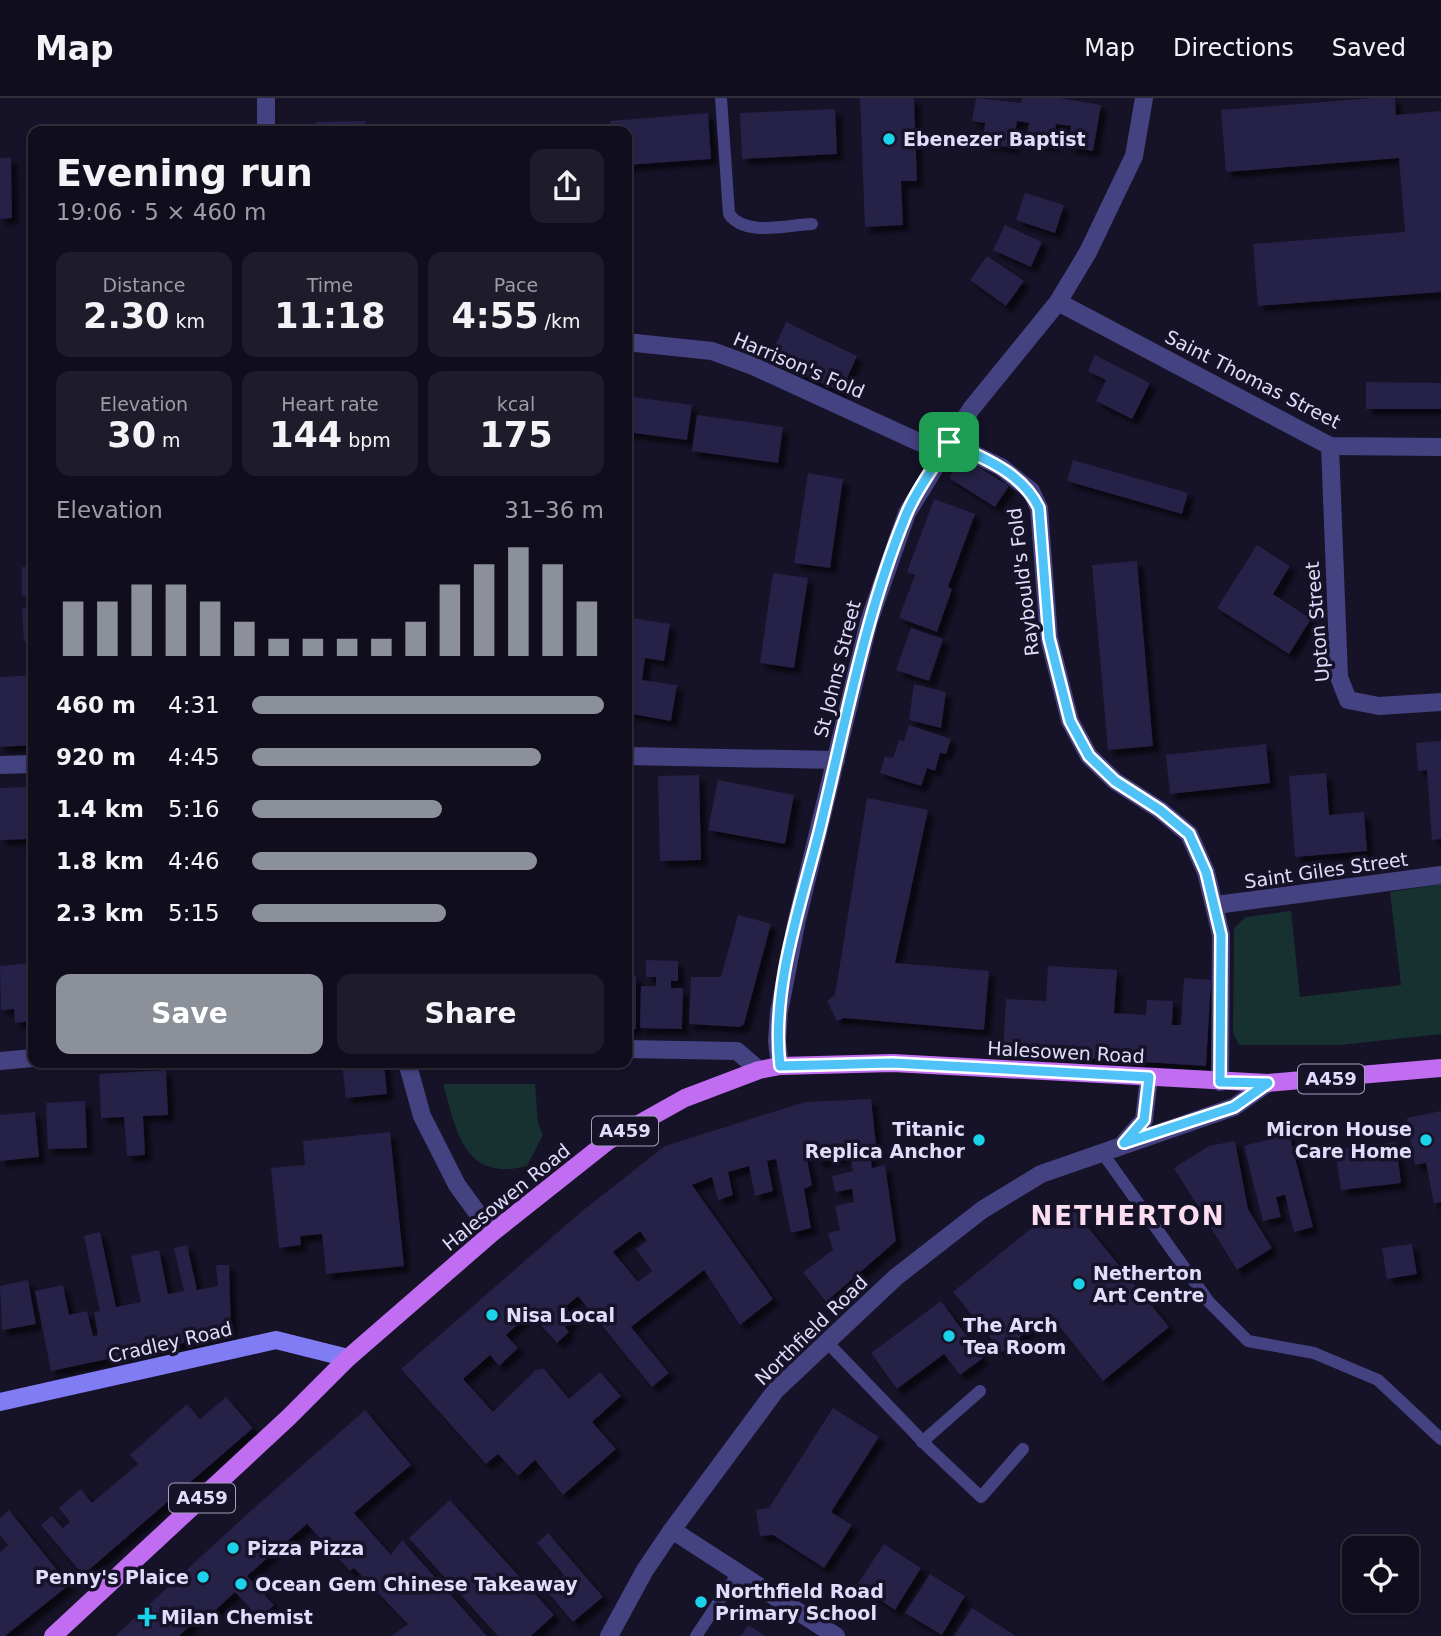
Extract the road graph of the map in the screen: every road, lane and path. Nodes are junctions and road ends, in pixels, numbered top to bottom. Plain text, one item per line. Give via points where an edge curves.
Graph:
1 (266, 98) edge
2 (721, 98) edge
3 (1144, 98) edge
4 (266, 126) edge
5 (812, 223) dead end
6 (1058, 302) junction
7 (632, 343) edge
8 (949, 442) junction
9 (1330, 446) junction
10 (1441, 447) edge
11 (1441, 702) edge
12 (632, 757) edge
13 (836, 760) junction
14 (28, 764) edge
15 (0, 765) edge
16 (1441, 875) edge
17 (1216, 905) junction
18 (632, 1049) edge
19 (28, 1058) edge
20 (0, 1061) edge
21 (780, 1066) junction
22 (409, 1068) edge
23 (1441, 1068) edge
24 (760, 1070) junction
25 (1149, 1077) junction
26 (1220, 1082) junction
27 (1268, 1083) junction
28 (1124, 1143) junction
29 (1101, 1151) junction
30 (492, 1233) junction
31 (825, 1340) junction
32 (348, 1358) junction
33 (980, 1391) dead end
34 (0, 1402) edge
35 (1441, 1439) edge
36 (922, 1442) junction
37 (1023, 1449) dead end
38 (673, 1530) junction
39 (738, 1573) junction
40 (53, 1636) edge
41 (609, 1636) edge
42 (696, 1636) edge
43 (836, 1636) edge

1 - 4 street
2 - 5 lane via 729,214 735,223 746,228
3 - 6 street, St Johns Street via 1134,156 1088,253
6 - 8 street, St Johns Street
6 - 9 street, Saint Thomas Street
7 - 8 street, Harrison's Fold via 712,351 921,443
8 - 13 street, St Johns Street via 907,513 869,621
8 - 17 street, Raybould's Fold via 1001,467 1031,491 1039,508 1049,638 1070,721 1089,756 1115,781 1189,834
9 - 10 street, Saint Thomas Street
9 - 11 street, Upton Street via 1339,677 1348,700 1379,706
12 - 13 street
13 - 21 street, St Johns Street via 779,1012
14 - 15 street
16 - 17 street, Saint Giles Street
17 - 26 street, Raybould's Fold via 1221,935
18 - 24 street via 737,1051
19 - 20 street
21 - 24 main road, Halesowen Road / A459
21 - 25 main road, Halesowen Road / A459 via 892,1063
22 - 30 street via 422,1116 457,1185
23 - 27 main road, Halesowen Road / A459
24 - 30 main road, Halesowen Road / A459 via 685,1098 608,1141
25 - 26 main road, Halesowen Road / A459
25 - 28 street via 1144,1120
26 - 27 main road, Halesowen Road / A459
27 - 28 street, Northfield Road via 1234,1107
28 - 29 street, Northfield Road
29 - 31 street, Northfield Road via 1041,1174 982,1210
29 - 35 lane via 1209,1303 1248,1341 1314,1353 1378,1380
30 - 32 main road, Halesowen Road / A459
31 - 36 lane
31 - 38 street, Northfield Road via 776,1390
32 - 34 main road, Cradley Road via 276,1340
32 - 40 main road, Halesowen Road / A459
33 - 36 lane
36 - 37 lane via 981,1497
38 - 39 street
38 - 41 street, Northfield Road
39 - 42 lane
39 - 43 street

